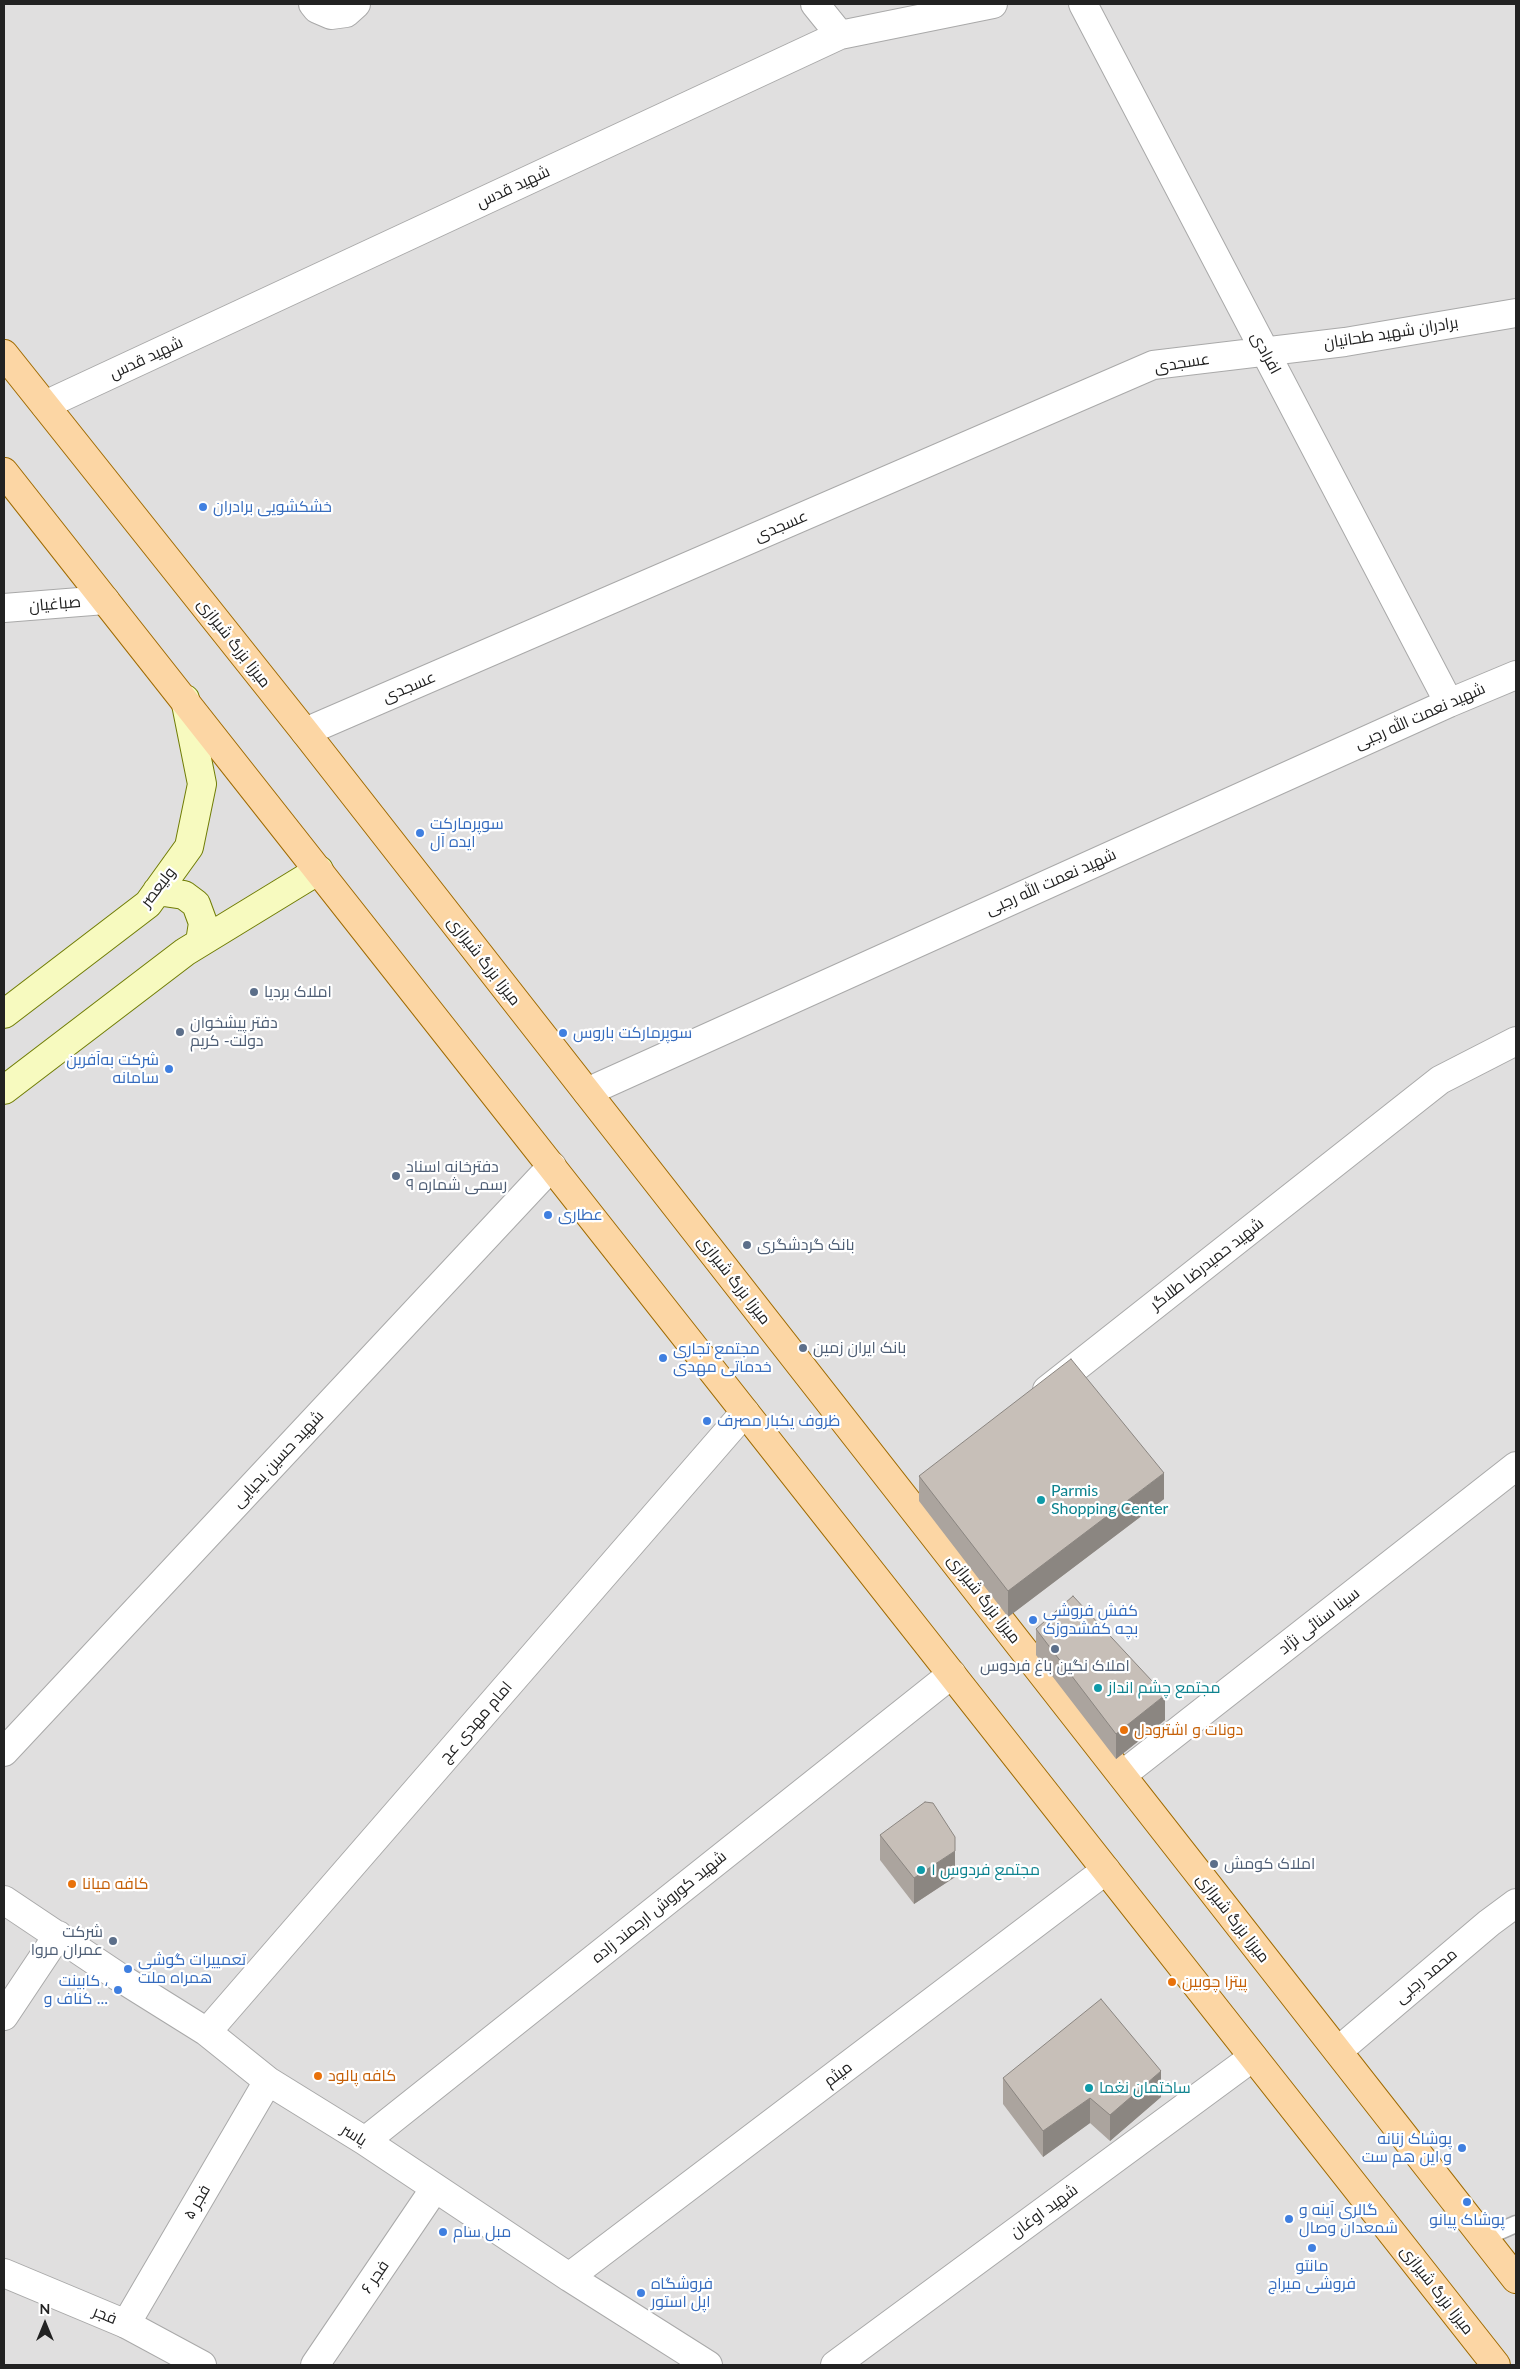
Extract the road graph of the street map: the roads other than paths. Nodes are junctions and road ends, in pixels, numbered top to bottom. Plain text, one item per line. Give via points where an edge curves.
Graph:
1 (313, 4) edge
2 (356, 4) edge
3 (815, 4) edge
4 (993, 4) edge
5 (1083, 4) edge
6 (840, 35) junction
7 (1516, 313) edge
8 (1265, 351) junction
9 (4, 354) edge
10 (45, 405) junction
11 (4, 472) edge
12 (106, 600) junction
13 (4, 608) edge
14 (1516, 675) edge
15 (185, 700) junction
16 (1449, 703) junction
17 (304, 732) junction
18 (319, 870) junction
19 (157, 891) junction
20 (200, 942) junction
21 (4, 1014) edge
22 (1516, 1041) edge
23 (4, 1090) edge
24 (587, 1092) junction
25 (552, 1166) junction
26 (1024, 1408) edge
27 (745, 1412) junction
28 (1516, 1466) edge
29 (930, 1482) edge
30 (907, 1501) junction
31 (952, 1674) junction
32 (4, 1752) edge
33 (1122, 1775) junction
34 (1106, 1870) junction
35 (4, 1900) edge
36 (1516, 1903) edge
37 (58, 1935) junction
38 (4, 2016) edge
39 (207, 2032) junction
40 (1338, 2051) junction
41 (1253, 2057) junction
42 (268, 2081) junction
43 (365, 2142) junction
44 (435, 2188) junction
45 (1516, 2224) edge
46 (1484, 2238) junction
47 (4, 2273) edge
48 (569, 2277) junction
49 (1516, 2279) edge
50 (126, 2324) junction
51 (202, 2365) edge
52 (315, 2365) edge
53 (708, 2365) edge
54 (835, 2365) edge
55 (1496, 2365) edge

1 - 2 street via 331,15 346,13
3 - 6 street
4 - 6 street, شهید قدس
5 - 8 street, افرادی
6 - 10 street, شهید قدس
7 - 8 street, برادران شهید طحانیان via 1345,342
8 - 16 street, افرادی
8 - 17 street, عسجدی via 1153,366
9 - 10 main road, میرزا بزرگ شیرازی
10 - 17 main road, میرزا بزرگ شیرازی
11 - 12 main road, میرزا بزرگ شیرازی
12 - 13 street, صباغیان
12 - 15 main road, میرزا بزرگ شیرازی
14 - 16 street, شهید نعمت الله رجبی
15 - 18 main road, میرزا بزرگ شیرازی
15 - 19 main road, ولیعصر via 202,784 189,847
16 - 24 street, شهید نعمت الله رجبی
17 - 24 main road, میرزا بزرگ شیرازی
18 - 20 main road
18 - 25 main road, میرزا بزرگ شیرازی
19 - 20 main road via 184,895 196,904 203,923
19 - 21 main road, ولیعصر via 148,904
20 - 23 main road
22 - 26 street, شهید حمیدرضا طلاگر via 1440,1080
24 - 30 main road, میرزا بزرگ شیرازی
25 - 27 main road, میرزا بزرگ شیرازی
25 - 32 street, شهید حسین یحیایی
27 - 31 main road, میرزا بزرگ شیرازی
27 - 39 street, امام مهدی عج
28 - 33 street, سینا سنائی نژاد
29 - 30 street
30 - 33 main road, میرزا بزرگ شیرازی
31 - 34 main road, میرزا بزرگ شیرازی
31 - 43 street, شهید کوروش ارجمند زاده
33 - 40 main road, میرزا بزرگ شیرازی
34 - 41 main road, میرزا بزرگ شیرازی
34 - 48 street, میثم
35 - 37 street, یاسر
36 - 40 street, محمد رجبی via 1488,1923
37 - 38 street
37 - 39 street, یاسر
39 - 42 street, یاسر
40 - 46 main road, میرزا بزرگ شیرازی
41 - 54 street, شهید اوغان
41 - 55 main road, میرزا بزرگ شیرازی
42 - 43 street, یاسر
42 - 50 street, فجر ۵
43 - 44 street, یاسر
44 - 48 street, یاسر
44 - 52 street, فجر ۶
45 - 46 lane
46 - 49 main road, میرزا بزرگ شیرازی
47 - 50 street, فجر
48 - 53 street, یاسر
50 - 51 street, فجر

